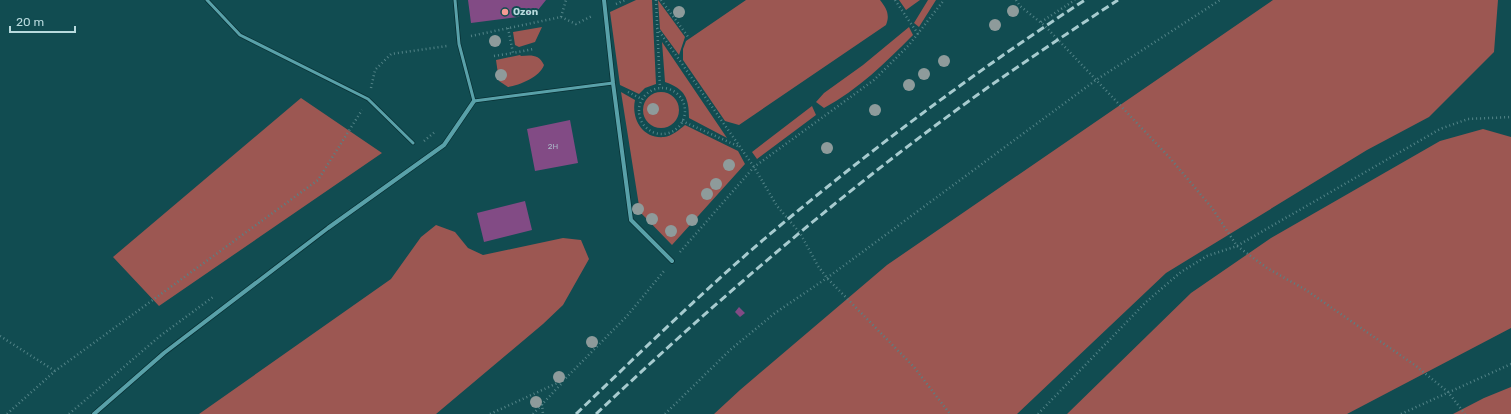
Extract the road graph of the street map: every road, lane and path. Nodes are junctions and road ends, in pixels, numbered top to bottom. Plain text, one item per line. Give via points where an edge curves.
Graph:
1 (207, 0) edge
2 (455, 0) edge
3 (566, 0) edge
4 (604, 0) edge
5 (656, 0) edge
6 (661, 0) edge
7 (895, 0) edge
8 (944, 0) edge
9 (1016, 0) edge
10 (1075, 0) edge
11 (1220, 0) edge
12 (605, 9) junction
13 (561, 17) junction
14 (1041, 22) junction
15 (508, 28) junction
16 (657, 28) junction
17 (918, 34) junction
18 (467, 36) dead end
19 (689, 38) dead end
20 (459, 44) junction
21 (534, 49) dead end
22 (513, 53) junction
23 (494, 56) dead end
24 (1096, 80) junction
25 (613, 83) junction
26 (660, 88) junction
27 (368, 99) junction
28 (474, 101) junction
29 (1511, 117) edge
30 (682, 121) junction
31 (413, 143) dead end
32 (741, 148) junction
33 (754, 167) junction
34 (1237, 246) junction
35 (672, 261) junction
36 (827, 278) junction
37 (0, 336) edge
38 (1511, 364) edge
39 (55, 371) junction
40 (564, 380) junction
41 (1448, 392) junction
42 (542, 404) junction
43 (7, 414) edge
44 (94, 414) edge
45 (490, 414) edge
46 (533, 414) edge
47 (543, 414) edge
48 (665, 414) edge
49 (950, 414) edge
50 (1038, 414) edge
51 (1401, 414) edge
52 (1465, 414) edge

1 - 27 lane via 240,35
2 - 20 lane
3 - 13 path
4 - 12 street
5 - 16 path
6 - 19 path
7 - 17 path
8 - 17 path
9 - 14 path
10 - 14 path
11 - 24 path
12 - 13 path via 576,24
12 - 25 street
13 - 15 path
14 - 24 path
15 - 18 path
15 - 22 path
16 - 26 path
16 - 32 path
17 - 33 path via 874,80
20 - 27 path via 391,54 375,70
20 - 28 lane
21 - 22 path
22 - 23 path
24 - 34 path via 1179,169 1212,208
24 - 36 path
25 - 28 lane
25 - 35 street via 631,220
26 - 30 path via 668,89 680,96 685,109
26 - 30 path via 642,99 639,107 642,121 651,131 664,133 674,130
27 - 31 lane
27 - 39 path via 318,180
28 - 44 street via 444,145 328,228 164,353
29 - 34 path via 1468,119 1440,129
30 - 32 path
32 - 33 path
33 - 35 path
33 - 36 path via 777,206 800,233
34 - 41 path via 1416,366
34 - 50 path via 1207,256 1181,272 1146,302
35 - 40 path via 627,316
36 - 48 path via 775,313 730,350
36 - 49 path via 914,367
37 - 39 path
38 - 41 path
39 - 43 path
40 - 42 path
40 - 45 path
41 - 51 path
41 - 52 path
42 - 46 path
42 - 47 path

